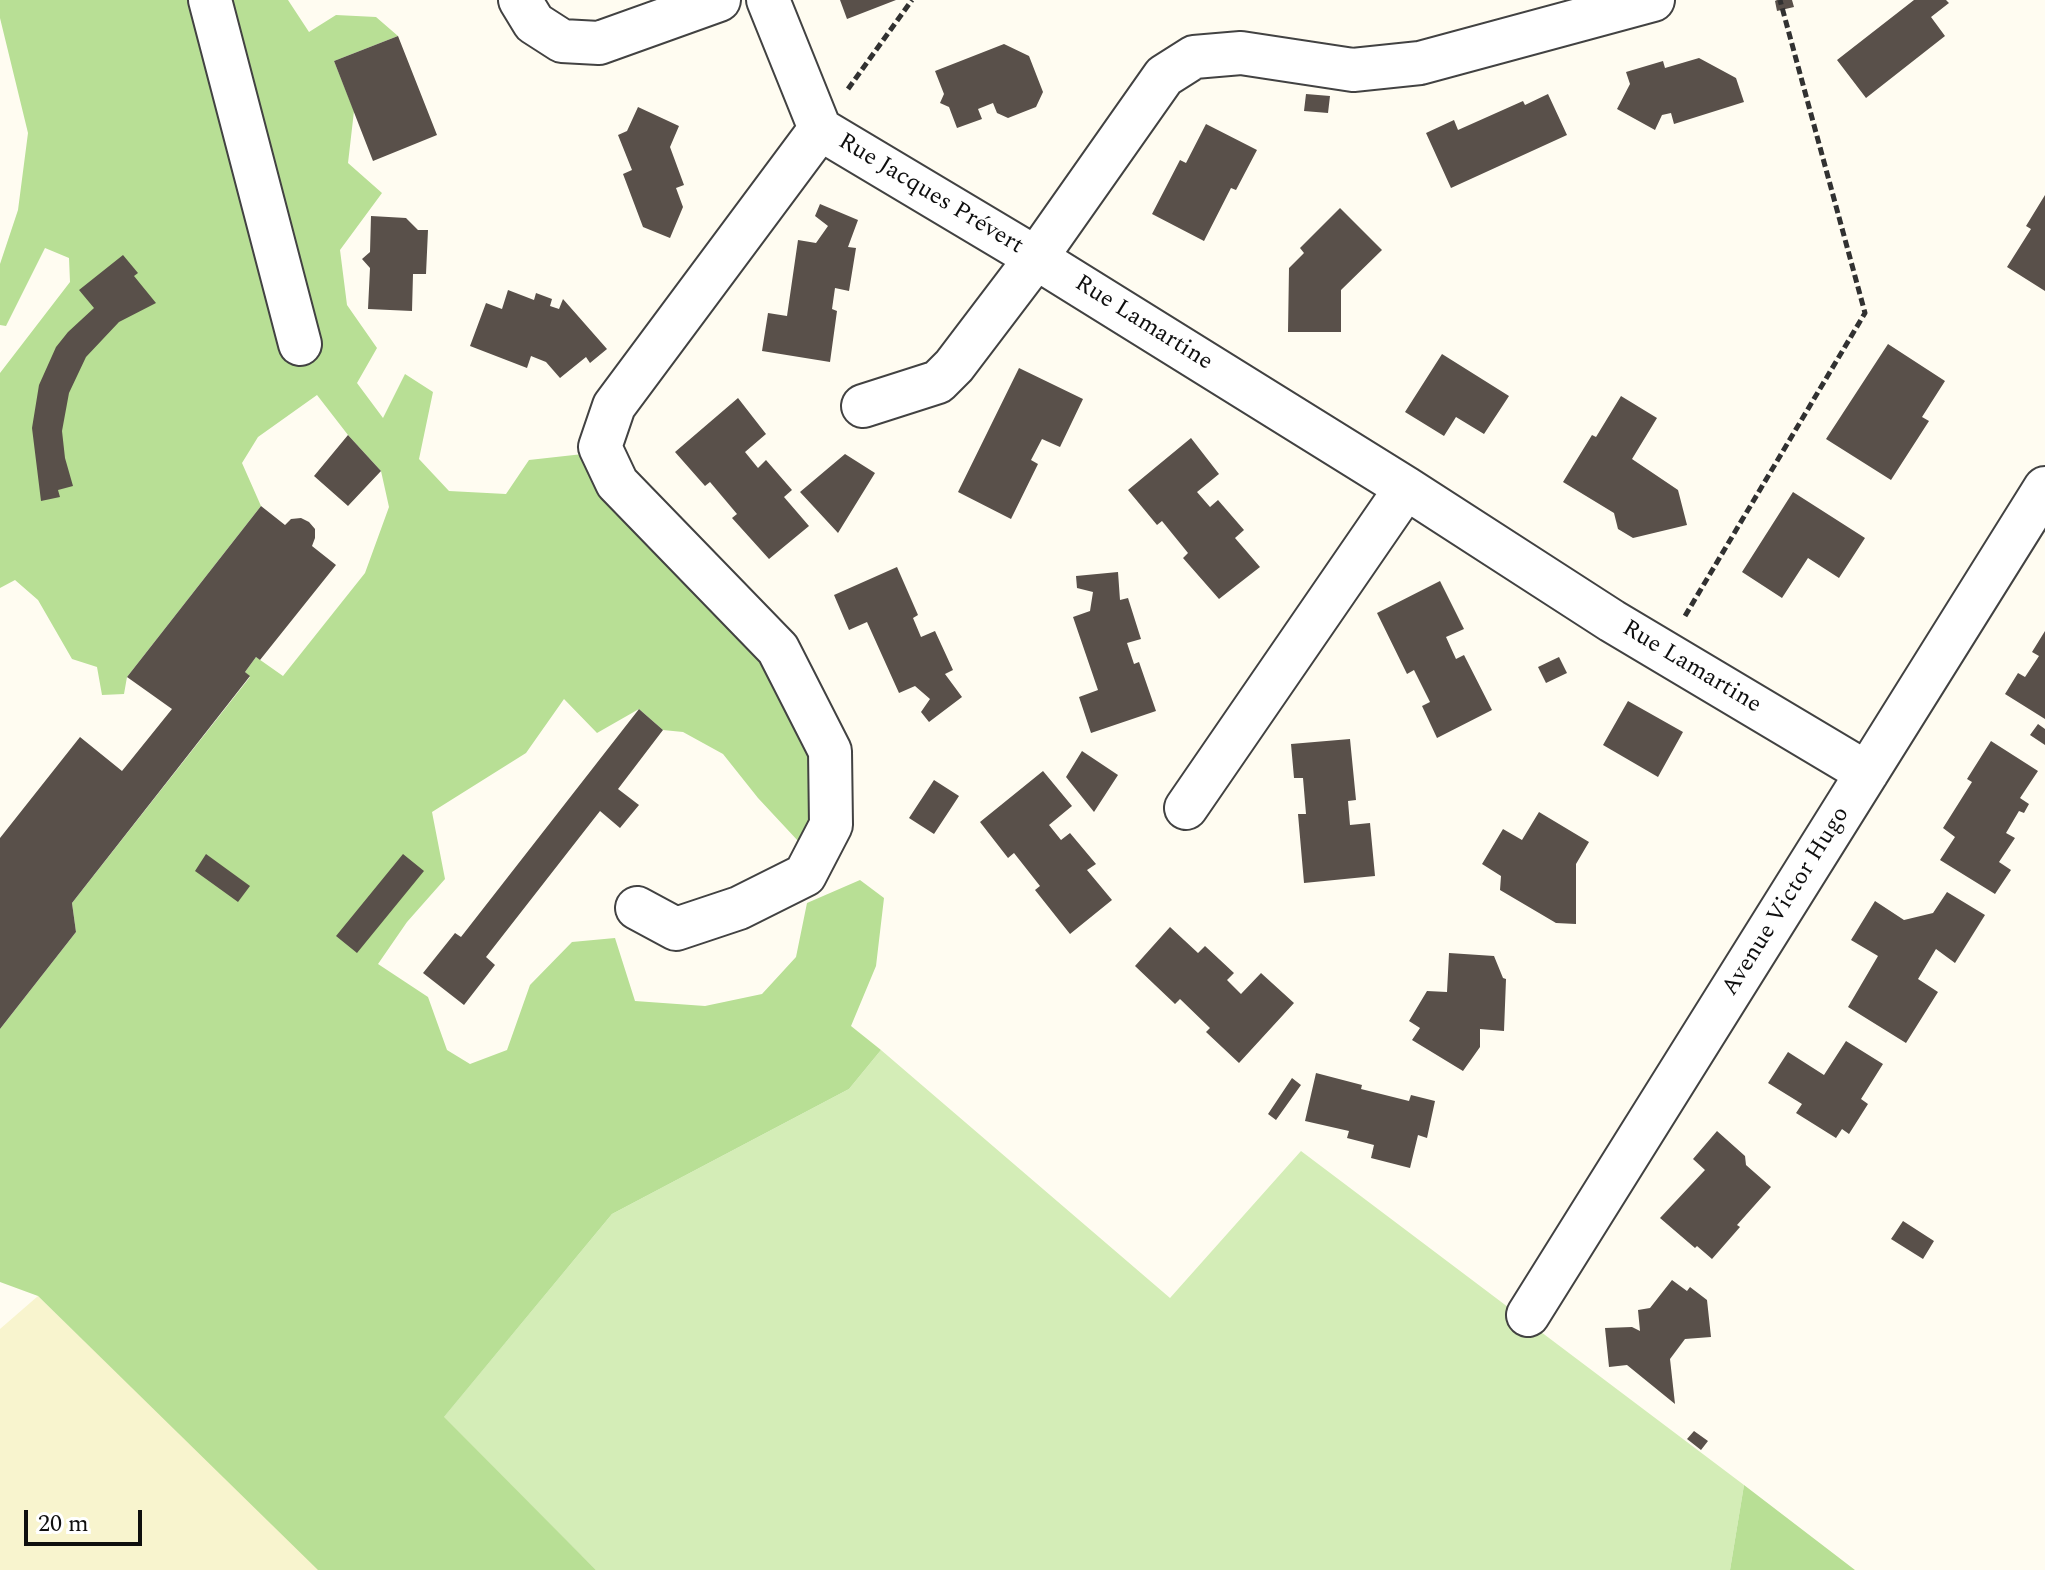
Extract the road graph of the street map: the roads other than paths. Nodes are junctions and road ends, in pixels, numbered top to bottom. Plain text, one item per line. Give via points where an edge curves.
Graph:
1 (210, 0) edge
2 (520, 0) edge
3 (719, 0) edge
4 (768, 0) edge
5 (1653, 0) edge
6 (820, 129) junction
7 (1036, 258) junction
8 (300, 344) dead end
9 (863, 406) dead end
10 (1406, 488) junction
11 (2045, 488) edge
12 (1867, 773) junction
13 (1186, 808) dead end
14 (637, 908) dead end
15 (1528, 1315) dead end

1 - 8 street
2 - 3 street via 534,23 562,41 599,43
4 - 6 street, Rue Jacques Prévert
5 - 7 street via 1420,63 1353,70 1241,53 1194,57 1164,76
6 - 7 street, Rue Jacques Prévert
6 - 14 street via 614,406 600,447 617,483 778,649 830,751 831,825 805,875 739,908 676,929
7 - 9 street via 938,382
7 - 10 street, Rue Lamartine
10 - 12 street, Rue Lamartine
10 - 13 street
11 - 12 street, Avenue Victor Hugo
12 - 15 street, Avenue Victor Hugo

